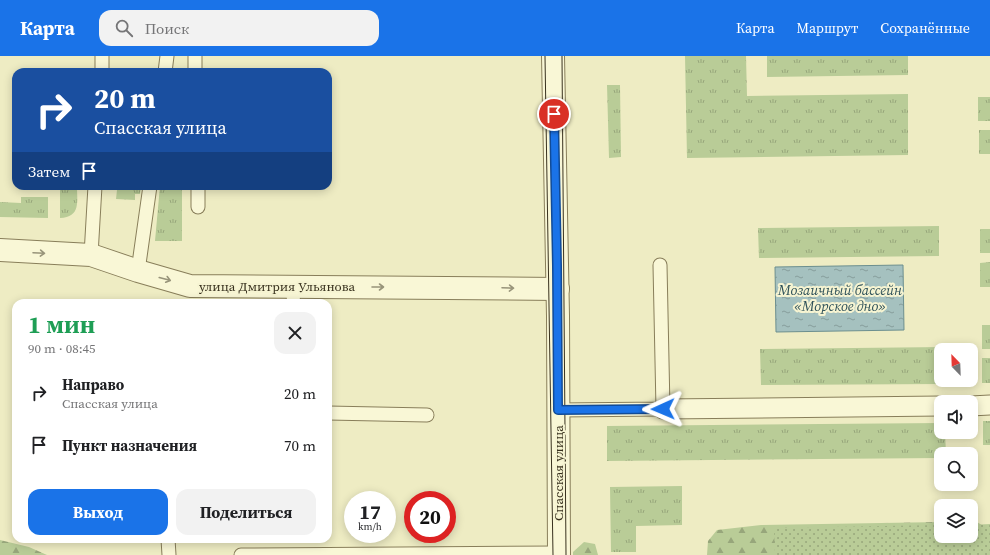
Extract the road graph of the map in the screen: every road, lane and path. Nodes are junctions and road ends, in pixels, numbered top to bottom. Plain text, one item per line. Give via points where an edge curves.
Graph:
1 (102, 56) edge
2 (167, 56) edge
3 (195, 56) edge
4 (553, 56) edge
5 (102, 68) edge
6 (166, 68) edge
7 (196, 68) edge
8 (95, 190) edge
9 (149, 190) edge
10 (198, 190) edge
11 (198, 207) dead end
12 (0, 250) edge
13 (91, 256) junction
14 (660, 265) dead end
15 (138, 271) junction
16 (558, 289) junction
17 (294, 295) edge
18 (990, 405) edge
19 (934, 406) edge
20 (978, 406) edge
21 (663, 409) junction
22 (558, 410) junction
23 (332, 413) edge
24 (427, 415) dead end
25 (168, 543) edge
26 (558, 554) edge
27 (169, 555) edge
28 (241, 555) edge

1 - 5 lane
2 - 6 lane
3 - 7 lane
4 - 16 street, Спасская улица
8 - 13 lane
9 - 15 lane
10 - 11 lane
12 -> 13 street, улица Дмитрия Ульянова
13 - 15 street, улица Дмитрия Ульянова
14 - 21 lane
15 -> 17 street, улица Дмитрия Ульянова via 190,286
17 -> 16 street, улица Дмитрия Ульянова
16 - 22 street, Спасская улица
18 - 20 street
19 - 21 street
21 - 22 lane
22 - 26 street, Спасская улица
23 - 24 lane
25 - 27 lane
26 - 28 lane

